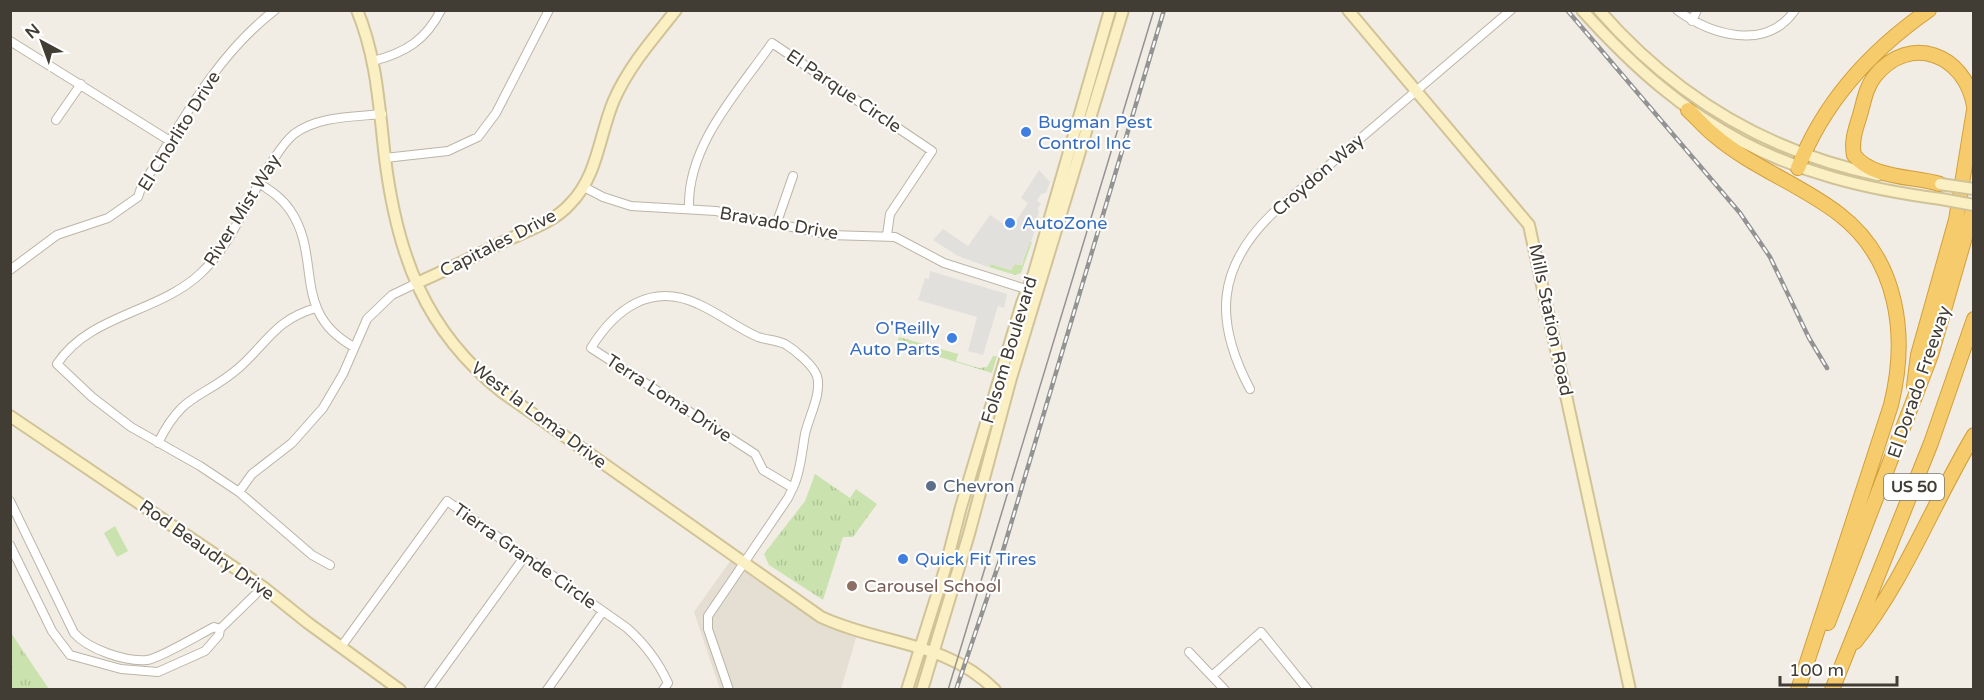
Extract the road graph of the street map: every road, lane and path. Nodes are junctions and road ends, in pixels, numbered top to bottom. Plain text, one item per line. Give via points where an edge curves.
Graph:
1 (275, 10) edge
2 (357, 10) edge
3 (441, 10) edge
4 (549, 10) edge
5 (676, 10) edge
6 (1110, 10) edge
7 (1123, 10) edge
8 (1348, 10) edge
9 (1511, 10) edge
10 (1582, 10) edge
11 (1590, 10) edge
12 (1599, 10) edge
13 (1677, 10) edge
14 (1697, 10) edge
15 (1795, 10) edge
16 (1929, 10) edge
17 (1692, 21) junction
18 (1623, 38) junction
19 (10, 41) edge
20 (373, 61) junction
21 (81, 84) junction
22 (1417, 90) junction
23 (1974, 106) edge
24 (1688, 110) junction
25 (1974, 111) edge
26 (382, 114) junction
27 (56, 120) dead end
28 (170, 141) junction
29 (1804, 154) junction
30 (385, 158) junction
31 (1798, 168) junction
32 (793, 176) dead end
33 (259, 183) junction
34 (1940, 184) junction
35 (584, 187) junction
36 (1974, 189) edge
37 (1974, 205) edge
38 (689, 208) junction
39 (777, 222) junction
40 (887, 235) junction
41 (10, 270) edge
42 (417, 283) junction
43 (1032, 291) junction
44 (316, 308) junction
45 (1974, 318) edge
46 (354, 347) junction
47 (1250, 389) dead end
48 (1910, 412) junction
49 (10, 416) edge
50 (1974, 435) edge
51 (158, 443) junction
52 (968, 482) junction
53 (793, 488) junction
54 (239, 492) junction
55 (11, 504) edge
56 (969, 534) junction
57 (10, 545) edge
58 (525, 556) junction
59 (743, 563) junction
60 (330, 565) dead end
61 (263, 586) junction
62 (603, 611) junction
63 (220, 629) junction
64 (341, 647) junction
65 (920, 648) junction
66 (933, 652) junction
67 (1189, 652) dead end
68 (1846, 653) junction
69 (1212, 676) junction
70 (400, 690) edge
71 (428, 690) edge
72 (547, 690) edge
73 (663, 690) edge
74 (729, 690) edge
75 (907, 690) edge
76 (922, 690) edge
77 (995, 690) edge
78 (1224, 690) edge
79 (1308, 690) edge
80 (1630, 690) edge
81 (1800, 690) edge
82 (1832, 690) edge

1 - 28 street, El Chorlito Drive via 230,52
2 - 20 street, West la Loma Drive
3 - 20 street via 415,45
4 - 30 street via 496,113 478,136 448,151
5 - 35 street, Capitales Drive via 624,80
6 - 43 street, Folsom Boulevard
7 - 43 street, Folsom Boulevard
8 - 22 street, Mills Station Road
9 - 22 street, Croydon Way
10 - 24 street via 1621,54
11 - 18 street via 1613,36
12 - 18 street
13 - 17 street
14 - 17 street
15 - 17 street via 1777,29 1753,35 1725,34
16 - 29 highway via 1873,54 1846,82
18 - 29 street via 1660,73 1710,108 1773,143
19 - 21 street
20 - 26 street, West la Loma Drive
21 - 27 street
21 - 28 street
22 - 47 street, Croydon Way via 1273,213 1239,255 1227,286 1225,312 1234,357
22 - 80 street, Mills Station Road via 1529,225
23 - 34 highway via 1965,81 1953,66 1923,52 1895,59 1867,89 1852,148 1858,161 1875,170
24 - 31 street via 1765,155
24 - 81 highway via 1716,136 1841,215 1865,241 1883,270 1895,303 1901,337 1899,372 1891,405
25 - 48 highway via 1956,220 1918,355
26 - 30 street, West la Loma Drive
26 - 33 street, River Mist Way via 323,121 303,129 286,141
28 - 41 street, El Chorlito Drive via 129,206 57,236
29 - 31 highway
29 - 34 street via 1849,169
30 - 42 street, West la Loma Drive via 399,237
31 - 37 street, bridge via 1850,183
32 - 39 street
33 - 44 street via 284,202 297,223
33 - 51 street, River Mist Way via 222,249 203,272 166,299 80,338 57,364 111,412
34 - 36 street, bridge
35 - 38 street, Bravado Drive via 631,206
35 - 42 street, Capitales Drive via 552,219
37 - 48 highway, El Dorado Freeway / US 50 via 1931,355
38 - 39 street, Bravado Drive
38 - 40 street, El Parque Circle via 703,145 772,43 932,151 890,214
39 - 40 street, Bravado Drive via 830,235
40 - 43 street, Bravado Drive via 907,241 931,258
42 - 46 street via 393,296 367,319
42 - 59 street, West la Loma Drive via 442,331 487,380
43 - 52 street, Folsom Boulevard
43 - 56 street, Folsom Boulevard
44 - 46 street via 333,333
44 - 51 street via 284,322 230,375 181,406
45 - 68 highway, El Dorado Freeway / US 50 via 1932,443
46 - 54 street via 336,388 316,417 292,443 252,474
48 - 81 highway, El Dorado Freeway / US 50
49 - 61 street, Rod Beaudry Drive
50 - 68 highway via 1878,613
51 - 54 street, River Mist Way
52 - 56 street via 974,490 967,519
52 - 65 street, Folsom Boulevard
53 - 53 street, Terra Loma Drive via 818,389 813,368 785,345 759,337 697,303 679,298 656,297 634,303 604,326 591,348 754,454 763,470
53 - 59 street, Terra Loma Drive
54 - 60 street, River Mist Way via 312,555
55 - 63 street via 74,633 83,643 148,660 214,627
56 - 66 street, Folsom Boulevard
57 - 63 street via 62,648 81,660 158,672 205,651
58 - 62 street, Tierra Grande Circle
58 - 64 street, Tierra Grande Circle via 447,501
58 - 71 street
59 - 65 street, West la Loma Drive via 821,617 860,633
59 - 74 street, Terra Loma Drive via 708,616 708,629
61 - 63 street
61 - 64 street, Rod Beaudry Drive
62 - 72 street
62 - 73 street, Tierra Grande Circle via 627,628 651,653 668,683
64 - 70 street, Rod Beaudry Drive
65 - 66 street, West la Loma Drive
65 - 75 street, Folsom Boulevard
66 - 76 street, Folsom Boulevard
66 - 77 street, West la Loma Drive via 957,660
67 - 69 street
68 - 82 highway, El Dorado Freeway / US 50
69 - 78 street
69 - 79 street via 1261,632

